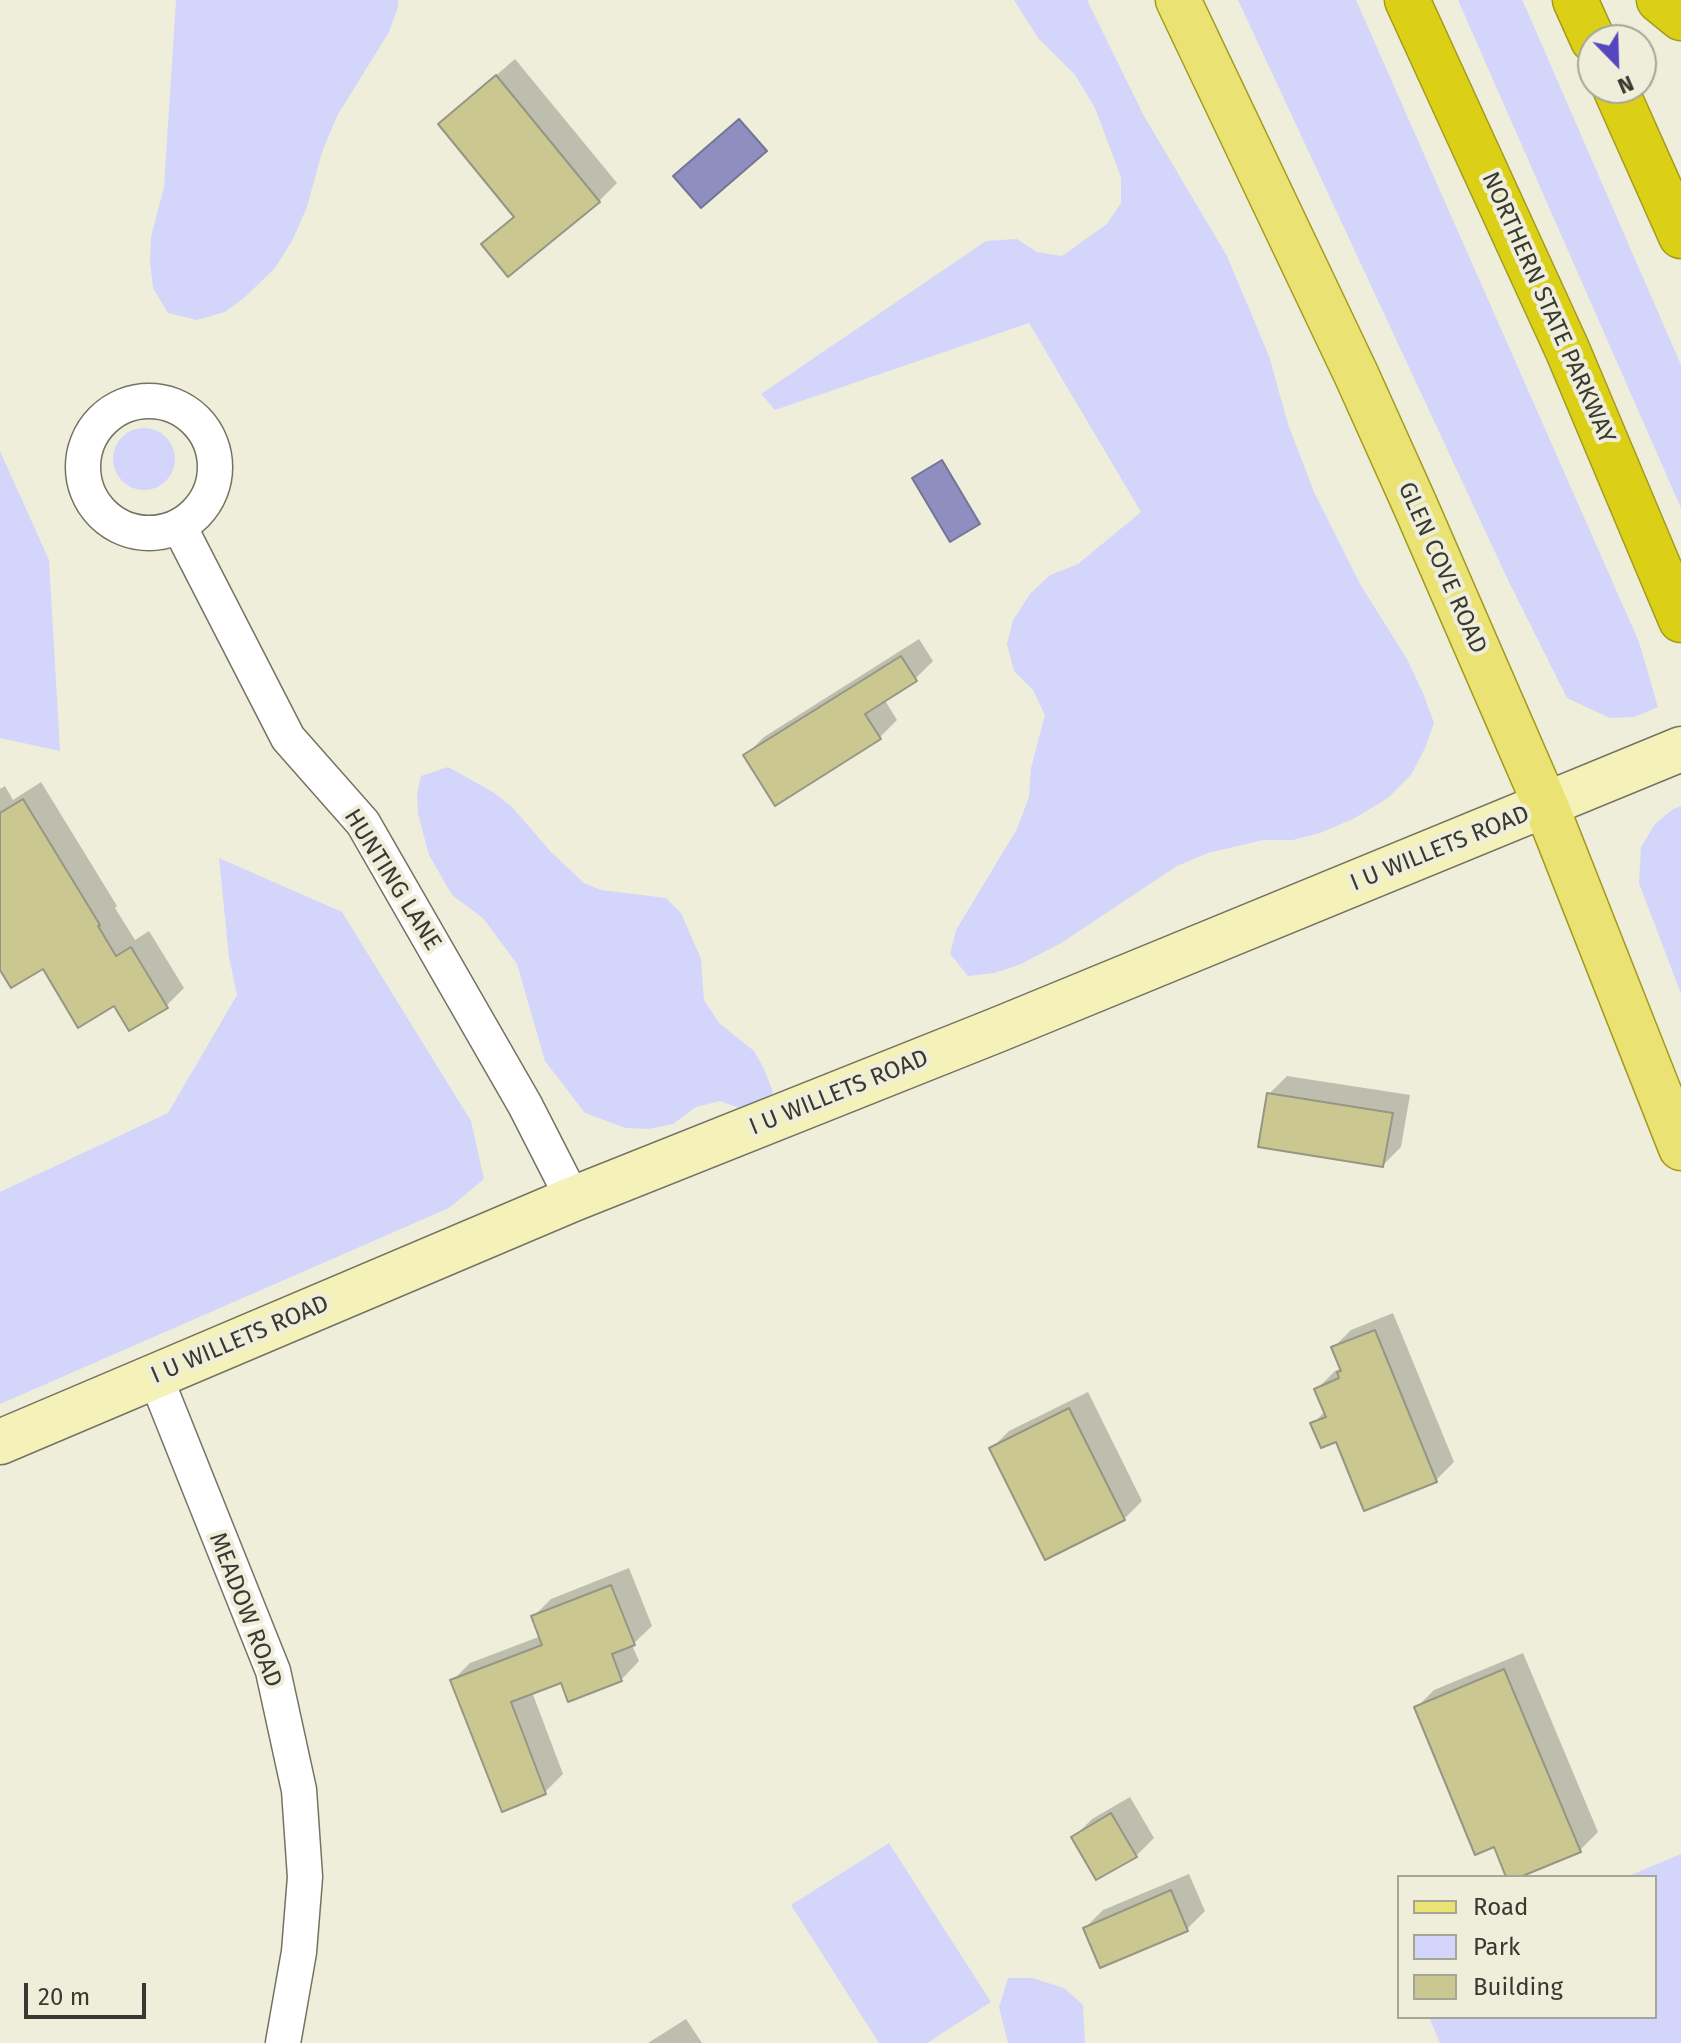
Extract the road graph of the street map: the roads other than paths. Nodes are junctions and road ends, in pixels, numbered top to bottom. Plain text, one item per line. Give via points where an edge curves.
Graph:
1 (1178, 0) edge
2 (1407, 0) edge
3 (1575, 0) edge
4 (1659, 0) edge
5 (1681, 18) edge
6 (1586, 24) edge
7 (1622, 104) edge
8 (1681, 236) edge
9 (179, 526) dead end
10 (1681, 620) edge
11 (1681, 749) edge
12 (1546, 806) junction
13 (1681, 1148) edge
14 (573, 1199) junction
15 (155, 1376) junction
16 (0, 1442) edge
17 (283, 2043) edge

1 - 12 main road, GLEN COVE ROAD via 1356,374
2 - 10 highway, NORTHERN STATE PARKWAY via 1567,349
3 - 6 highway
4 - 5 highway
7 - 8 highway
9 - 14 street, HUNTING LANE via 288,738 363,823
11 - 12 street, I U WILLETS ROAD
12 - 13 main road, GLEN COVE ROAD
12 - 14 street, I U WILLETS ROAD
14 - 15 street, I U WILLETS ROAD
15 - 16 street, I U WILLETS ROAD
15 - 17 street, MEADOW ROAD via 273,1671 299,1790 305,1877

